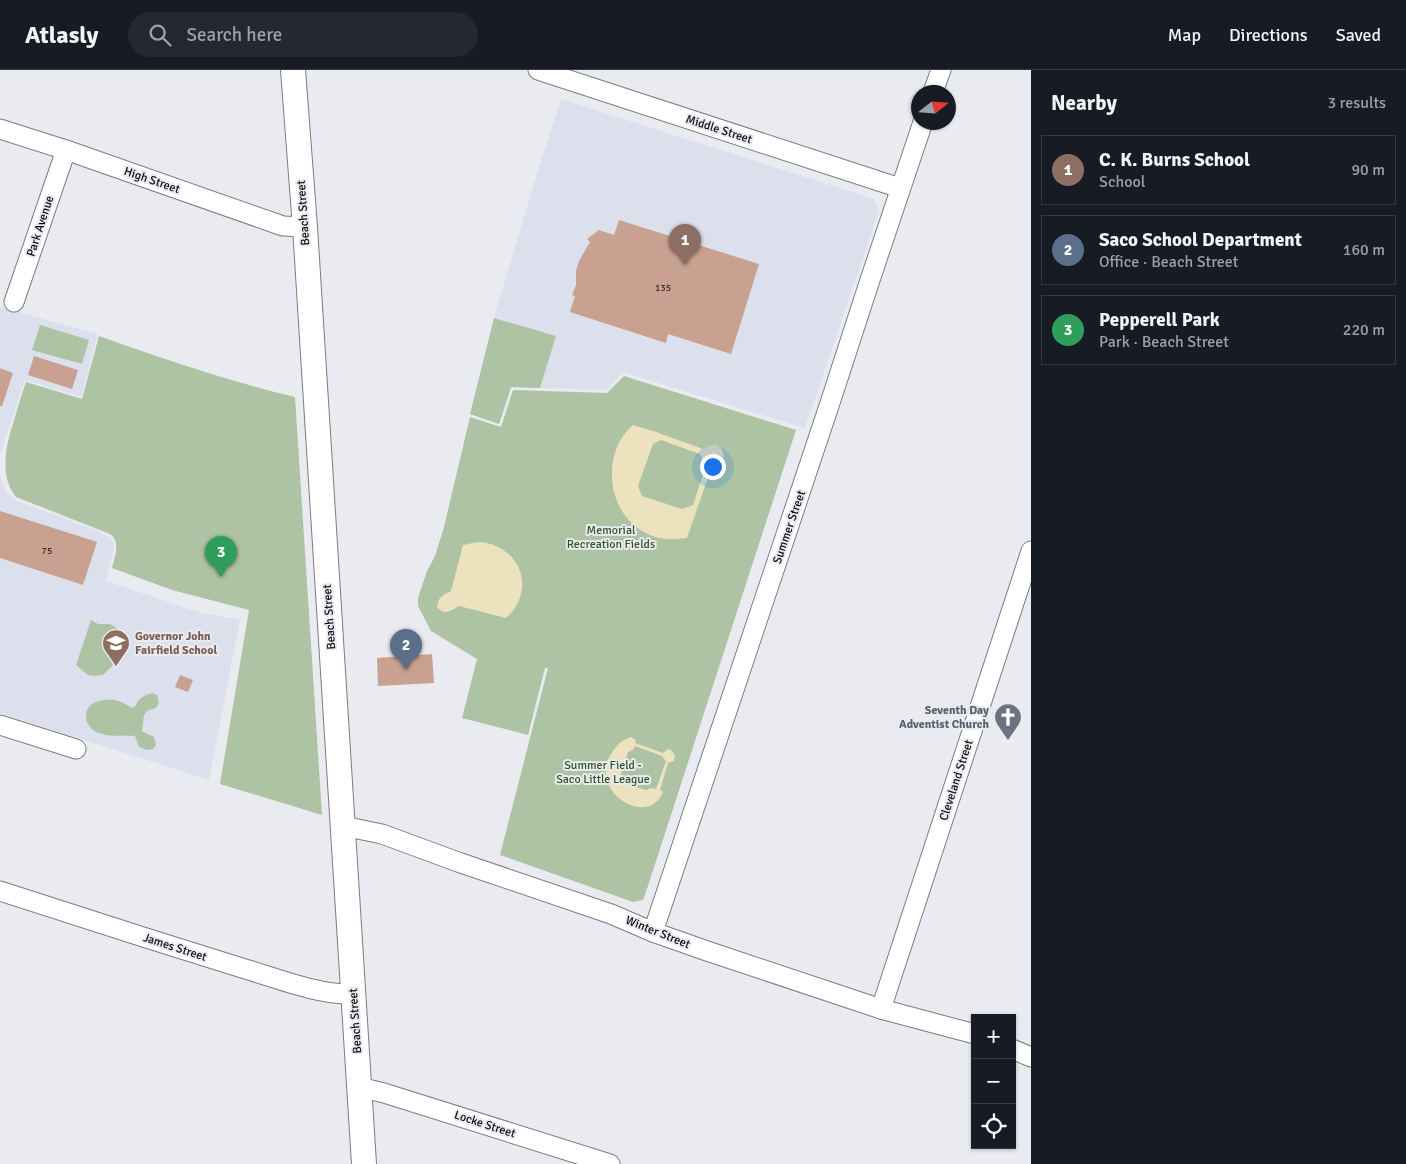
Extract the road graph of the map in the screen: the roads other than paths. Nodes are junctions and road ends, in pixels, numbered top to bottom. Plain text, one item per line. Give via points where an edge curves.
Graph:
1 (293, 70) edge
2 (538, 70) edge
3 (941, 70) edge
4 (936, 85) edge
5 (0, 129) edge
6 (920, 130) edge
7 (66, 150) junction
8 (900, 188) junction
9 (305, 227) junction
10 (14, 302) dead end
11 (1031, 551) edge
12 (0, 725) edge
13 (76, 750) dead end
14 (343, 826) junction
15 (0, 891) edge
16 (653, 932) junction
17 (353, 994) junction
18 (881, 1009) junction
19 (971, 1033) edge
20 (1016, 1051) edge
21 (1031, 1057) edge
22 (359, 1087) junction
23 (364, 1164) edge
24 (610, 1164) edge

1 - 9 main road, Beach Street
2 - 8 street, Middle Street
3 - 4 street
5 - 7 street, High Street
6 - 8 street, Summer Street
7 - 9 street, High Street via 283,226
7 - 10 street, Park Avenue
8 - 16 street, Summer Street
9 - 14 main road, Beach Street
11 - 18 street, Cleveland Street
12 - 13 street
14 - 16 street, Winter Street via 382,834 611,914
14 - 17 main road, Beach Street
15 - 17 street, James Street via 302,986
16 - 18 street, Winter Street
17 - 22 main road, Beach Street
18 - 19 street, Winter Street
20 - 21 street
22 - 23 main road, Beach Street
22 - 24 street, Locke Street

